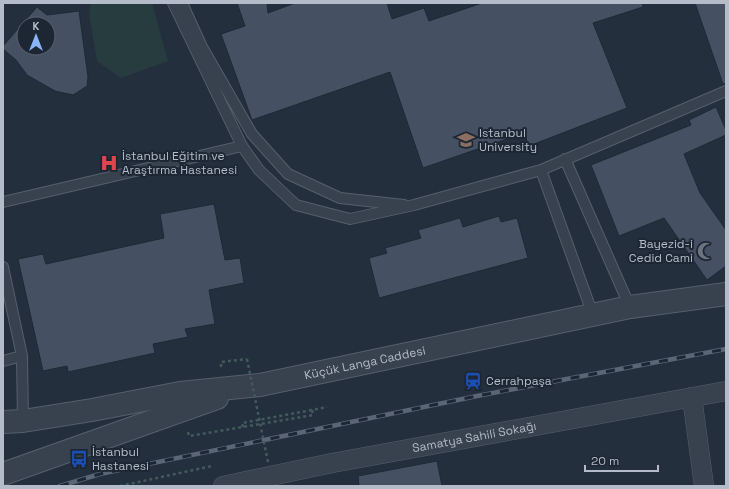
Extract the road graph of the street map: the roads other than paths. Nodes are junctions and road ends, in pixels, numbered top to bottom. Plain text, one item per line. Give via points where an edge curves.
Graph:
1 (173, 3) edge
2 (182, 3) edge
3 (726, 91) edge
4 (242, 146) junction
5 (565, 159) junction
6 (541, 170) junction
7 (3, 202) edge
8 (414, 206) junction
9 (3, 267) edge
10 (726, 294) edge
11 (630, 307) junction
12 (593, 315) junction
13 (22, 356) junction
14 (3, 360) edge
15 (260, 385) junction
16 (726, 391) edge
17 (692, 397) junction
18 (13, 422) edge
19 (3, 474) edge
20 (223, 486) edge
21 (704, 486) edge

1 - 4 lane
2 - 8 lane via 202,47 252,134 288,174 340,198
3 - 5 lane
4 - 7 lane
4 - 8 lane via 259,170 296,205 350,219
5 - 6 lane
5 - 11 lane
6 - 8 lane
6 - 12 lane
9 - 13 lane
10 - 11 street, Küçük Langa Caddesi
11 - 12 street, Küçük Langa Caddesi
12 - 15 street, Küçük Langa Caddesi
13 - 14 lane
13 - 18 lane
15 - 18 street, Küçük Langa Caddesi via 180,393
15 - 19 street
16 - 17 street, Samatya Sahili Sokağı
17 - 20 street, Samatya Sahili Sokağı via 332,463
17 - 21 street

